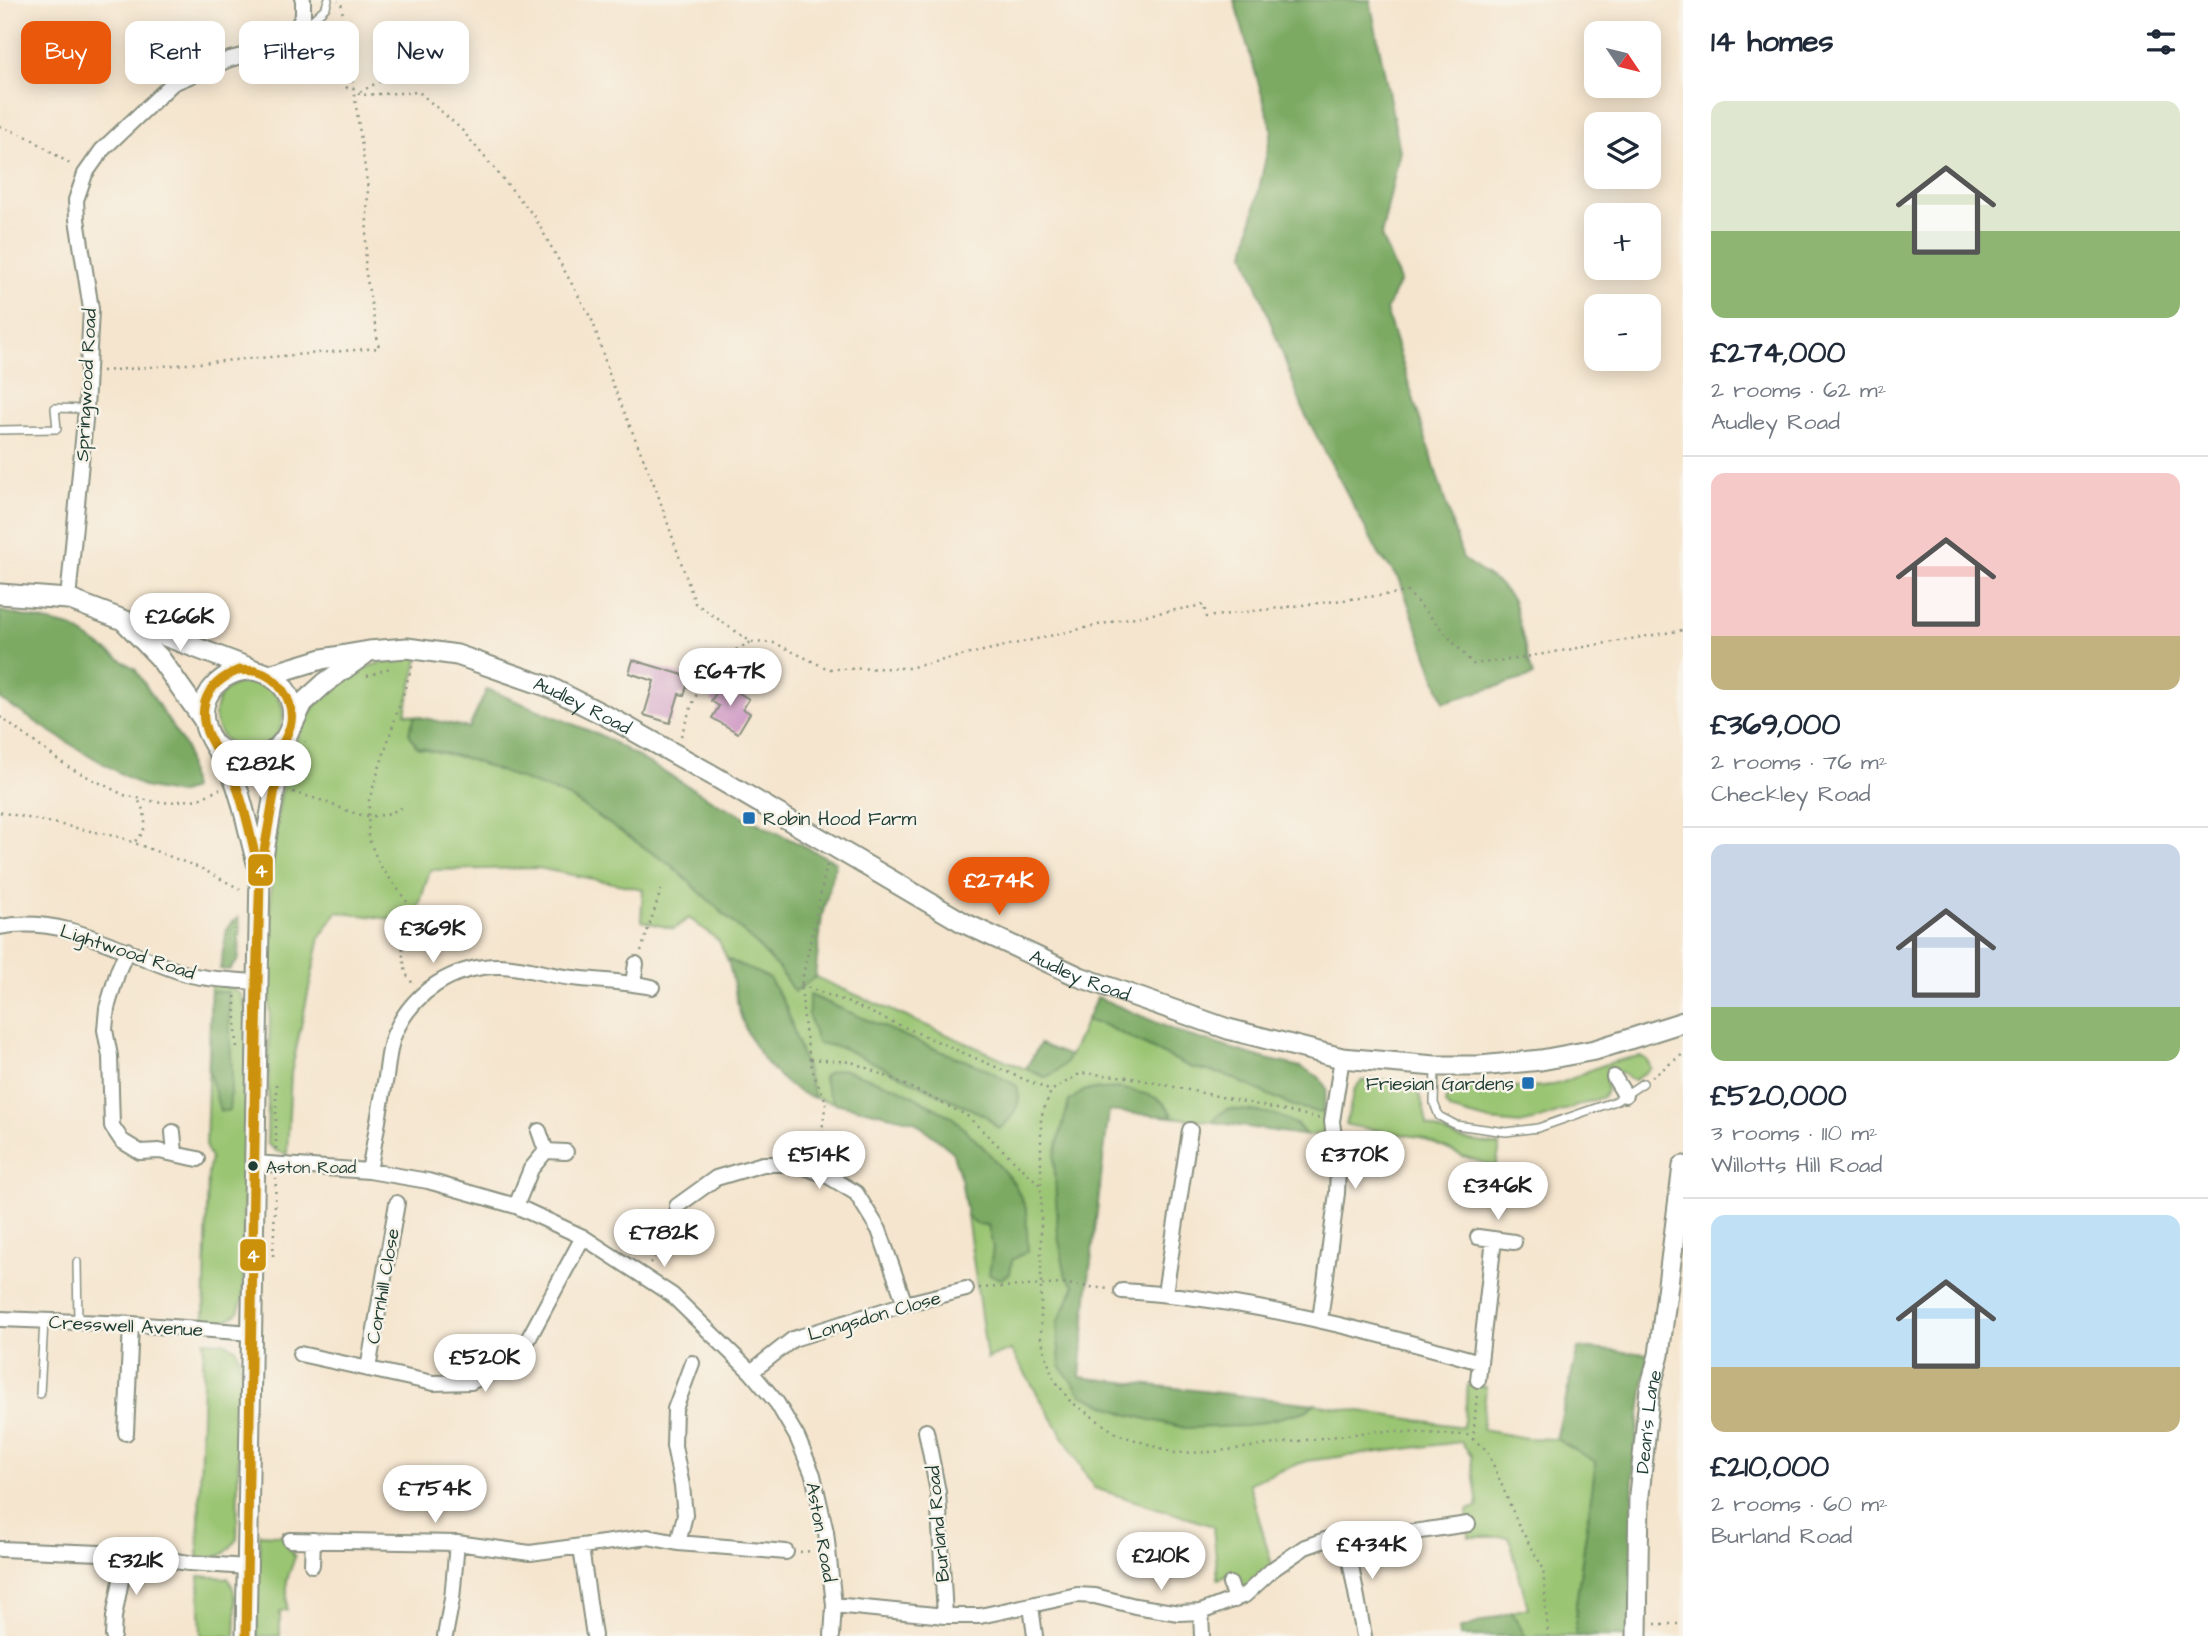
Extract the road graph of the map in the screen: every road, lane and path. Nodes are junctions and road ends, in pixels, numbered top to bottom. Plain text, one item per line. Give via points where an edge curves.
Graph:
1 (303, 0) edge
2 (328, 0) edge
3 (335, 0) edge
4 (300, 21) edge
5 (311, 21) edge
6 (239, 57) edge
7 (346, 84) edge
8 (375, 84) edge
9 (352, 87) junction
10 (358, 93) junction
11 (354, 95) junction
12 (0, 126) edge
13 (85, 174) junction
14 (88, 373) junction
15 (86, 409) junction
16 (0, 430) edge
17 (0, 594) edge
18 (68, 599) junction
19 (120, 618) junction
20 (1683, 630) edge
21 (751, 642) junction
22 (369, 651) junction
23 (401, 667) dead end
24 (391, 668) dead end
25 (263, 673) junction
26 (361, 677) dead end
27 (0, 717) edge
28 (203, 719) junction
29 (292, 738) junction
30 (215, 745) junction
31 (675, 754) junction
32 (298, 764) dead end
33 (235, 781) junction
34 (275, 785) junction
35 (137, 798) junction
36 (403, 807) dead end
37 (0, 812) edge
38 (370, 817) junction
39 (133, 842) junction
40 (831, 843) junction
41 (251, 877) junction
42 (661, 890) dead end
43 (0, 927) edge
44 (127, 950) junction
45 (636, 964) joint
46 (235, 980) junction
47 (257, 982) junction
48 (633, 984) junction
49 (801, 985) junction
50 (652, 987) dead end
51 (421, 995) junction
52 (1683, 1022) edge
53 (1683, 1032) edge
54 (237, 1052) dead end
55 (1683, 1054) edge
56 (1342, 1058) junction
57 (810, 1059) junction
58 (1435, 1066) junction
59 (276, 1073) dead end
60 (1614, 1077) dead end
61 (1643, 1083) joint
62 (1052, 1091) junction
63 (1625, 1095) junction
64 (1332, 1121) junction
65 (1190, 1130) dead end
66 (539, 1131) dead end
67 (173, 1132) dead end
68 (546, 1151) junction
69 (566, 1152) dead end
70 (175, 1153) junction
71 (198, 1158) dead end
72 (254, 1163) junction
73 (276, 1164) junction
74 (1683, 1166) edge
75 (369, 1171) junction
76 (817, 1172) junction
77 (1041, 1186) junction
78 (397, 1203) dead end
79 (516, 1206) junction
80 (677, 1206) joint
81 (583, 1237) junction
82 (1478, 1237) dead end
83 (1494, 1240) junction
84 (1514, 1242) dead end
85 (77, 1262) dead end
86 (272, 1262) dead end
87 (642, 1275) junction
88 (1042, 1285) junction
89 (965, 1289) joint
90 (1122, 1291) joint
91 (1165, 1293) junction
92 (905, 1304) junction
93 (0, 1319) edge
94 (44, 1320) junction
95 (1320, 1320) junction
96 (78, 1322) junction
97 (131, 1324) junction
98 (252, 1333) junction
99 (300, 1354) dead end
100 (1480, 1362) junction
101 (692, 1363) dead end
102 (368, 1369) junction
103 (751, 1372) junction
104 (1478, 1380) joint
105 (40, 1394) dead end
106 (926, 1431) dead end
107 (126, 1433) dead end
108 (1473, 1440) junction
109 (1468, 1524) dead end
110 (1345, 1533) junction
111 (290, 1540) dead end
112 (313, 1541) junction
113 (678, 1542) junction
114 (457, 1543) junction
115 (581, 1548) junction
116 (0, 1549) edge
117 (828, 1551) junction
118 (786, 1552) joint
119 (126, 1554) junction
120 (312, 1565) dead end
121 (247, 1567) junction
122 (1230, 1584) dead end
123 (1235, 1600) junction
124 (834, 1605) junction
125 (1031, 1606) junction
126 (1201, 1612) junction
127 (945, 1616) junction
128 (1683, 1624) edge
129 (1637, 1630) edge
130 (113, 1636) edge
131 (246, 1636) edge
132 (445, 1636) edge
133 (594, 1636) edge
134 (832, 1636) edge
135 (1035, 1636) edge
136 (1202, 1636) edge
137 (1364, 1636) edge
138 (1548, 1636) edge

1 - 4 street
2 - 5 lane
3 - 9 path via 341,2
6 - 13 street, Springwood Road via 173,83 102,150
7 - 9 path
8 - 10 path
9 - 11 path
10 - 11 path
10 - 21 path via 419,92 461,130 534,216 593,322 695,603
11 - 14 path via 368,189 365,268 379,348
12 - 13 path via 30,138
13 - 14 street, Springwood Road via 76,200 91,309
14 - 15 street, Springwood Road
15 - 16 lane via 55,408 57,429
15 - 18 street, Springwood Road
17 - 18 main road
18 - 19 main road
19 - 25 main road
19 - 28 main road via 159,657
20 - 21 path via 1473,664 1408,592 1206,617 1204,605 908,668 828,669 775,643
21 - 31 path via 727,655 707,675
22 - 25 main road, Audley Road
22 - 29 main road via 303,703
22 - 31 main road, Audley Road via 407,648 457,655 549,687
23 - 38 path via 412,666 376,773
24 - 26 path
25 - 28 main road via 238,671 221,679 205,701
25 - 29 main road via 282,686 290,700
27 - 35 path via 68,767
28 - 30 main road
29 - 30 main road via 253,760 225,754
29 - 32 path
29 - 34 main road
30 - 33 main road
31 - 40 main road, Audley Road
33 - 35 path via 199,799 161,803
33 - 41 main road
34 - 38 path
34 - 41 main road
35 - 39 path via 146,824 142,836
36 - 38 path
37 - 39 path
38 - 51 path via 368,837 379,864 408,902 402,951 406,974
39 - 41 path via 200,868 243,891
40 - 49 path
40 - 56 main road, Audley Road via 964,923 1080,977 1228,1029
41 - 47 main road
42 - 45 path
43 - 44 street, Lightwood Road via 40,924
44 - 46 street, Lightwood Road via 188,974
44 - 70 street via 107,1008 105,1030 112,1126 122,1141 140,1152
45 - 48 street
46 - 47 street, Lightwood Road
46 - 54 path
47 - 72 main road
48 - 50 street
48 - 51 street via 479,967 455,974
49 - 57 path
49 - 62 path
51 - 75 street via 393,1036
52 - 53 main road
52 - 58 main road, Audley Road via 1595,1050 1541,1060
55 - 61 path
56 - 58 main road, Audley Road
56 - 64 street
57 - 76 path via 827,1101
57 - 77 path via 852,1062 966,1115
58 - 63 lane via 1434,1103 1440,1116 1478,1129 1538,1128
59 - 73 path
60 - 63 street
61 - 63 lane
62 - 64 path via 1081,1073 1128,1077
62 - 77 path via 1041,1118
64 - 95 street via 1337,1193
65 - 91 street
66 - 68 street
67 - 70 street
68 - 69 street
68 - 79 street via 531,1169
70 - 71 street
72 - 73 street, Aston Road
72 - 98 main road
73 - 75 street, Aston Road
73 - 86 path
74 - 129 main road, Dean's Lane via 1639,1495
75 - 79 street, Aston Road via 428,1181
76 - 80 street via 797,1164 763,1164 716,1178
76 - 92 street via 856,1193 879,1230
77 - 88 path
78 - 102 street, Cornhill Close
79 - 81 street, Aston Road
80 - 87 path via 680,1218
81 - 87 street, Aston Road
81 - 102 street via 524,1347 498,1368 471,1382 432,1383
82 - 83 street
83 - 84 street
83 - 100 street
85 - 96 lane
87 - 103 street, Aston Road via 672,1294
88 - 89 path
88 - 90 path
88 - 108 path via 1041,1338 1052,1376 1070,1401 1117,1434 1175,1453 1378,1431 1466,1435
89 - 92 street, Longsdon Close
90 - 91 street
91 - 95 street
92 - 103 street, Longsdon Close via 793,1339
93 - 94 street, Cresswell Avenue
94 - 96 street, Cresswell Avenue
94 - 105 lane
95 - 100 street
96 - 97 street, Cresswell Avenue
97 - 98 street, Cresswell Avenue
97 - 107 street
98 - 121 main road
99 - 102 street
100 - 104 street
101 - 113 street via 675,1409 674,1446 685,1515
103 - 117 street, Aston Road via 777,1403 808,1462
104 - 108 path
106 - 127 street, Burland Road via 938,1492
108 - 138 path via 1487,1450 1519,1527 1543,1567
109 - 110 street via 1400,1534
110 - 123 street via 1305,1547
110 - 137 street
111 - 112 street
112 - 114 street
112 - 120 street
113 - 115 street via 648,1537
113 - 118 street
114 - 115 street via 530,1553
114 - 132 street
115 - 133 street
116 - 119 street
117 - 118 path
117 - 124 street, Aston Road
119 - 121 street
119 - 130 street
121 - 131 main road
122 - 123 street
123 - 126 street
124 - 127 street
124 - 134 street, Aston Road
125 - 126 street via 1077,1595 1179,1613
125 - 127 street via 980,1616
125 - 135 street
126 - 136 street
128 - 129 path

